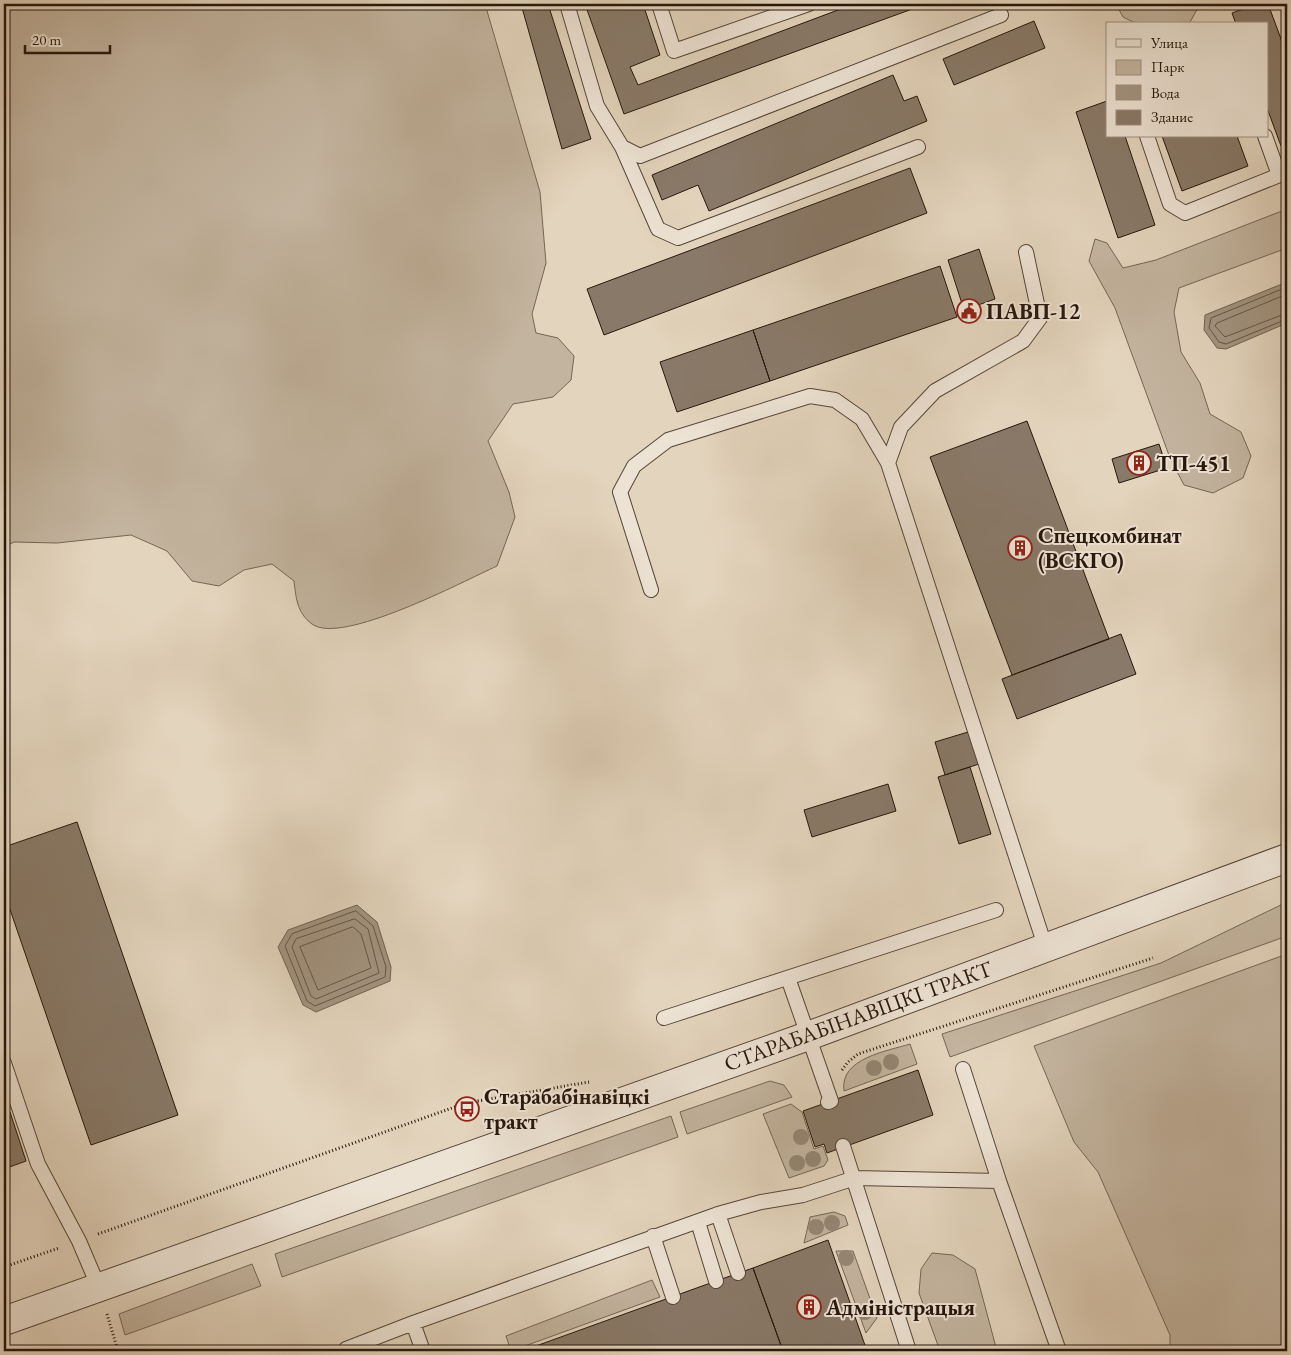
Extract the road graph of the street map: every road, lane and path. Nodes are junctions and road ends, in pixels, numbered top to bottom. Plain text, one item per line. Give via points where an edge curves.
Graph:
1 (567, 4) edge
2 (659, 4) edge
3 (809, 4) edge
4 (1001, 15) dead end
5 (1147, 138) edge
6 (1266, 138) edge
7 (622, 147) junction
8 (918, 147) dead end
9 (1283, 173) edge
10 (1026, 252) dead end
11 (888, 463) junction
12 (651, 590) dead end
13 (1287, 858) edge
14 (996, 910) dead end
15 (1045, 946) junction
16 (1153, 958) dead end
17 (788, 978) junction
18 (664, 1018) dead end
19 (808, 1036) junction
20 (4, 1063) edge
21 (963, 1069) dead end
22 (590, 1082) dead end
23 (830, 1102) joint
24 (843, 1146) dead end
25 (854, 1178) junction
26 (999, 1181) junction
27 (718, 1214) junction
28 (698, 1222) junction
29 (653, 1236) junction
30 (79, 1241) junction
31 (4, 1267) edge
32 (738, 1273) dead end
33 (716, 1280) dead end
34 (99, 1288) junction
35 (673, 1297) dead end
36 (4, 1321) edge
37 (413, 1323) junction
38 (344, 1350) edge
39 (118, 1351) edge
40 (423, 1351) edge
41 (909, 1351) edge
42 (1059, 1351) edge

1 - 7 lane via 597,106
2 - 3 lane via 674,51
4 - 7 lane via 640,156
5 - 9 lane via 1170,204 1185,213
6 - 9 lane
7 - 8 lane via 658,229 678,238
10 - 11 lane via 1040,318 1023,340 935,391 901,428
11 - 12 lane via 862,419 835,400 810,396 668,440 634,466 620,492
11 - 15 lane
13 - 15 street, СТАРАБАБІНАВІЦКІ ТРАКТ
14 - 17 lane
15 - 19 street, СТАРАБАБІНАВІЦКІ ТРАКТ
16 - 23 path via 858,1054 840,1073
17 - 18 lane
17 - 19 lane
19 - 23 lane
19 - 34 street, СТАРАБАБІНАВІЦКІ ТРАКТ
20 - 30 lane via 38,1164
21 - 26 lane
22 - 30 path via 466,1103
24 - 25 lane
25 - 26 lane
25 - 27 lane via 803,1195
25 - 41 lane
26 - 42 lane
27 - 28 lane
27 - 32 lane
28 - 29 lane
28 - 33 lane
29 - 35 lane
29 - 37 lane
30 - 31 path
30 - 34 lane
34 - 36 street, СТАРАБАБІНАВІЦКІ ТРАКТ
34 - 39 path
37 - 38 lane
37 - 40 lane

